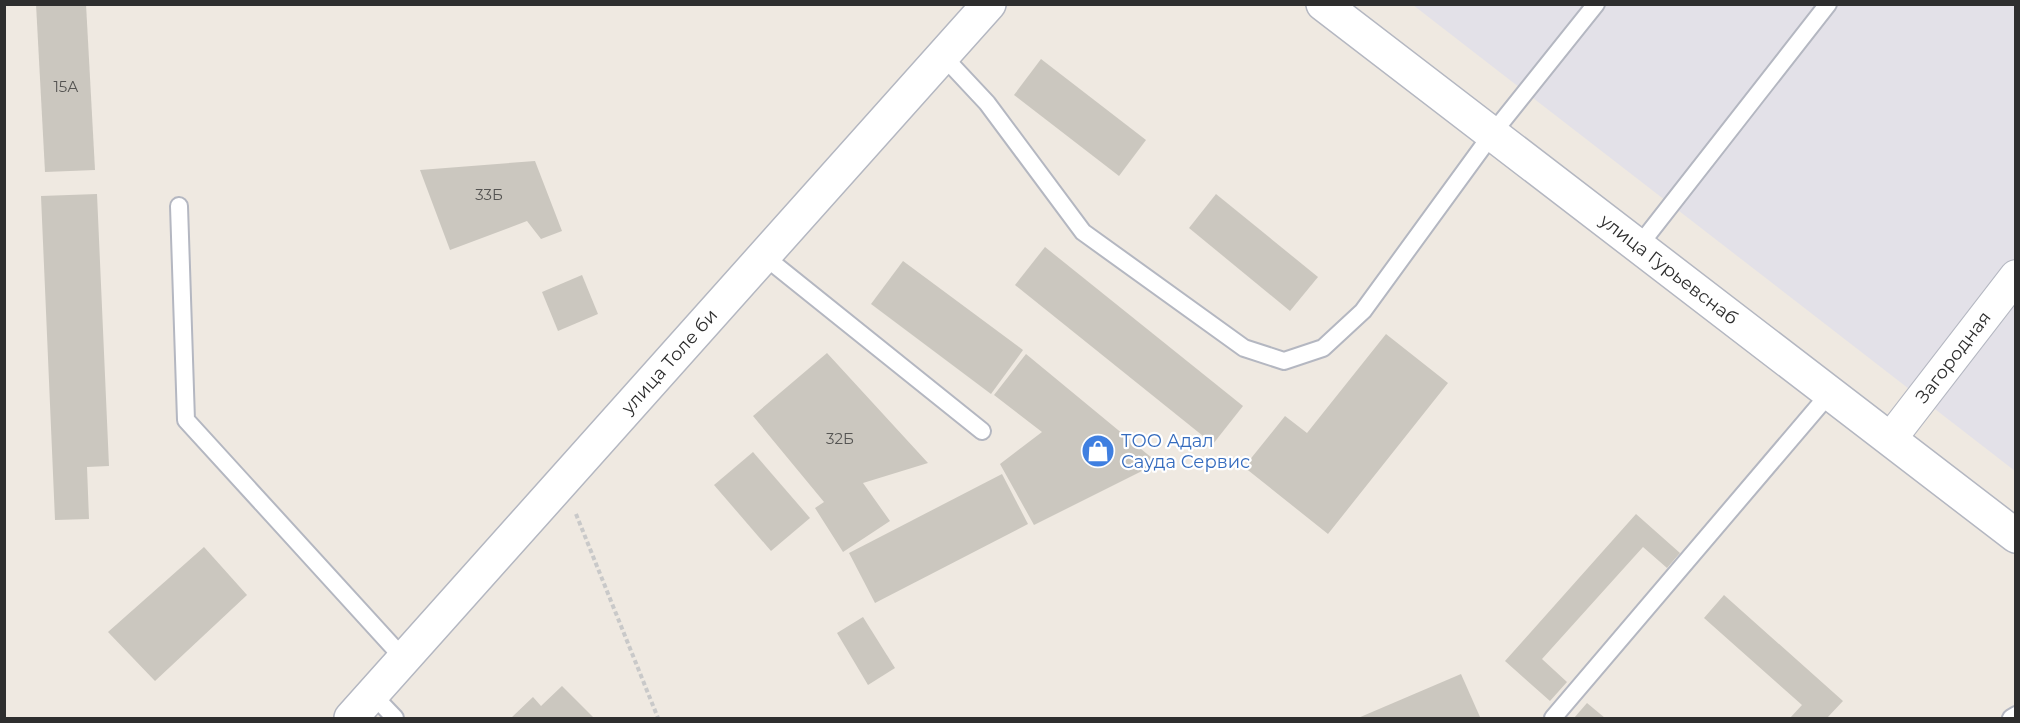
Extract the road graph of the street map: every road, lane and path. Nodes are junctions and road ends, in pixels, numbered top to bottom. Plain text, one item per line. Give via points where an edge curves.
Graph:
1 (988, 4) edge
2 (1323, 4) edge
3 (1596, 4) edge
4 (1828, 4) edge
5 (943, 56) junction
6 (1492, 134) junction
7 (179, 206) dead end
8 (1638, 247) junction
9 (764, 256) junction
10 (2016, 276) edge
11 (1829, 394) junction
12 (982, 431) dead end
13 (1891, 438) junction
14 (563, 483) junction
15 (2016, 536) edge
16 (405, 660) junction
17 (384, 707) edge
18 (2016, 715) edge
19 (351, 718) edge
20 (658, 718) edge
21 (1553, 718) edge
22 (2011, 718) edge

1 - 5 street, улица Толе би
2 - 6 street, улица Гурьевснаб
3 - 6 lane
4 - 8 lane
5 - 6 lane via 987,103 1083,232 1244,348 1284,361 1323,348 1363,311
5 - 9 street, улица Толе би
6 - 8 street, улица Гурьевснаб
7 - 16 lane via 186,420
8 - 11 street, улица Гурьевснаб
9 - 12 lane
9 - 14 street, улица Толе би
10 - 13 street, Загородная
11 - 13 street, улица Гурьевснаб
11 - 21 lane
13 - 15 street, улица Гурьевснаб
14 - 16 street, улица Толе би
14 - 20 path
16 - 17 street, улица Толе би
17 - 19 street, улица Толе би
18 - 22 lane

